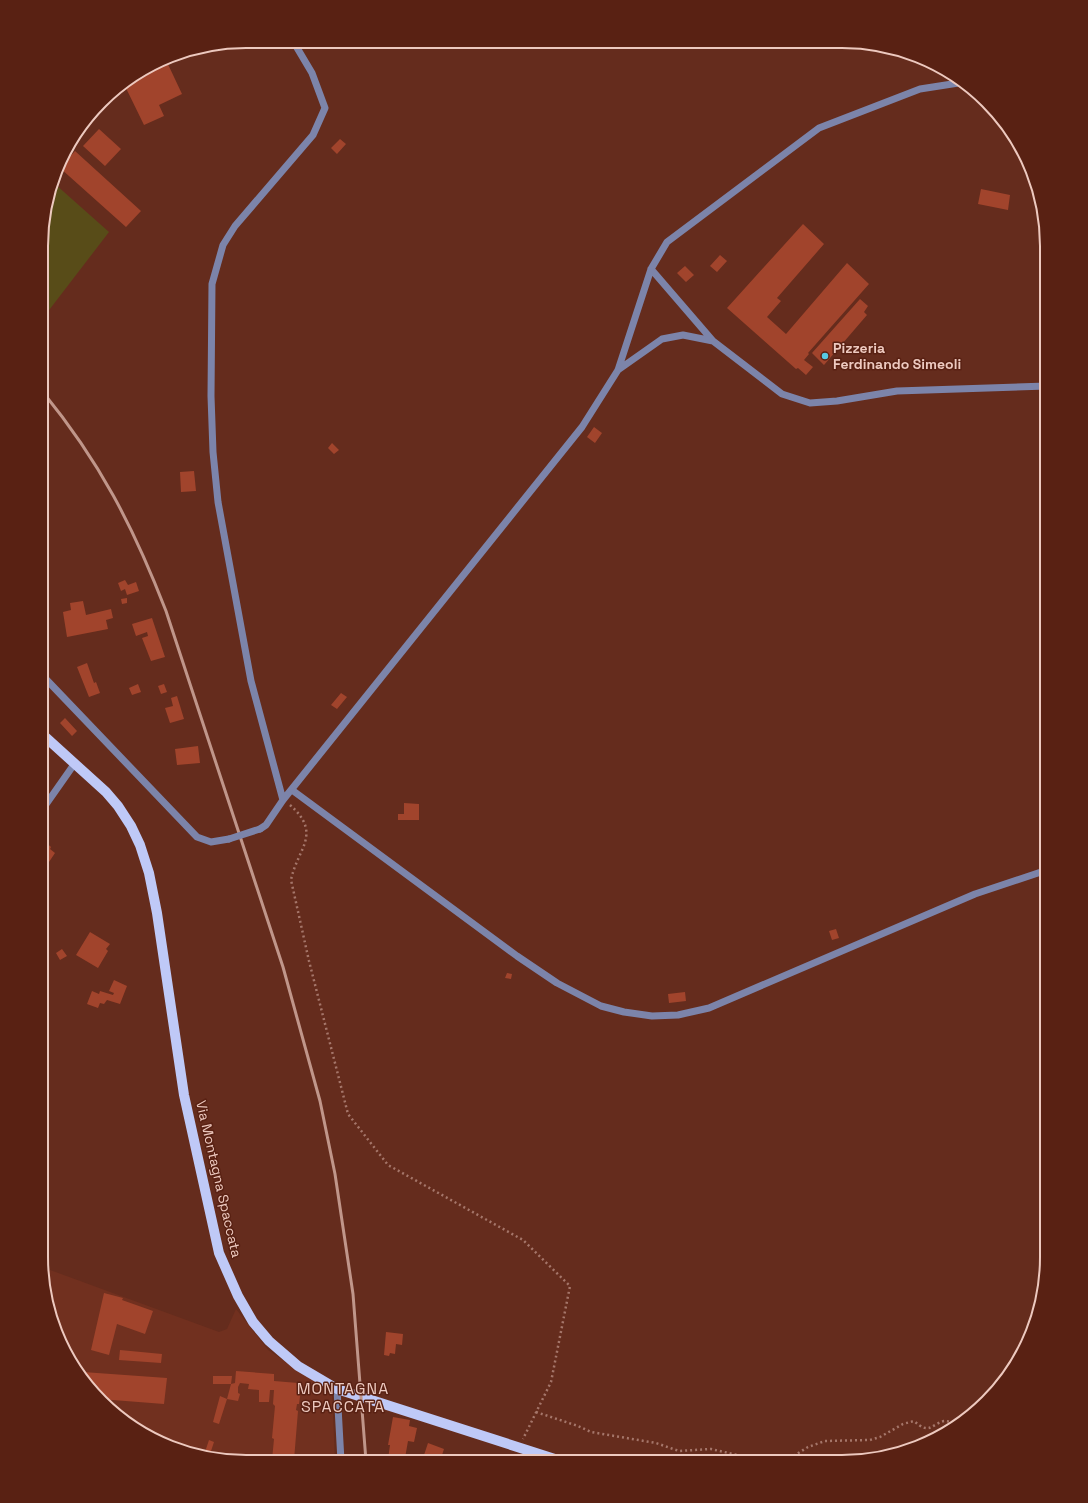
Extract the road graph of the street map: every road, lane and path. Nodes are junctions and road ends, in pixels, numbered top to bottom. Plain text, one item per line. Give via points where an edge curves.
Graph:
1 (297, 48) edge
2 (955, 84) edge
3 (651, 268) junction
4 (713, 341) junction
5 (618, 370) junction
6 (1040, 386) edge
7 (48, 681) edge
8 (48, 739) edge
9 (75, 763) junction
10 (292, 790) junction
11 (283, 800) junction
12 (48, 801) edge
13 (1040, 872) edge
14 (337, 1389) junction
15 (536, 1412) junction
16 (952, 1422) edge
17 (519, 1447) junction
18 (341, 1455) edge
19 (543, 1455) edge
20 (737, 1455) edge
21 (795, 1455) edge

1 - 11 street via 312,73 325,108 313,135 235,226 223,245 212,284 211,396 218,502 251,681
2 - 3 street via 920,90 819,128 667,242
3 - 4 street
3 - 5 street
4 - 5 street via 683,335 662,339
4 - 6 street via 782,394 810,403 896,391
5 - 10 street via 582,427
7 - 11 street, bridge via 197,837 211,842 229,840 260,829 266,825
8 - 9 main road, Via Montagna Spaccata
9 - 12 street
9 - 14 main road, Via Montagna Spaccata via 118,806 140,844 157,912 184,1095 219,1253 253,1322 298,1366
10 - 11 street
10 - 13 street via 557,983 601,1006 652,1016 678,1015 709,1008 968,897
11 - 15 path via 304,821 307,834 304,849 291,880 348,1114 388,1165 523,1240 570,1286 551,1382
14 - 17 main road, Via Montagna Spaccata
14 - 18 street
15 - 17 path
15 - 20 path via 591,1432 656,1443 679,1451 711,1449
16 - 21 path via 944,1421 931,1428 923,1428 914,1421 902,1424 870,1440 825,1442 808,1447
17 - 19 main road, Via Montagna Spaccata

